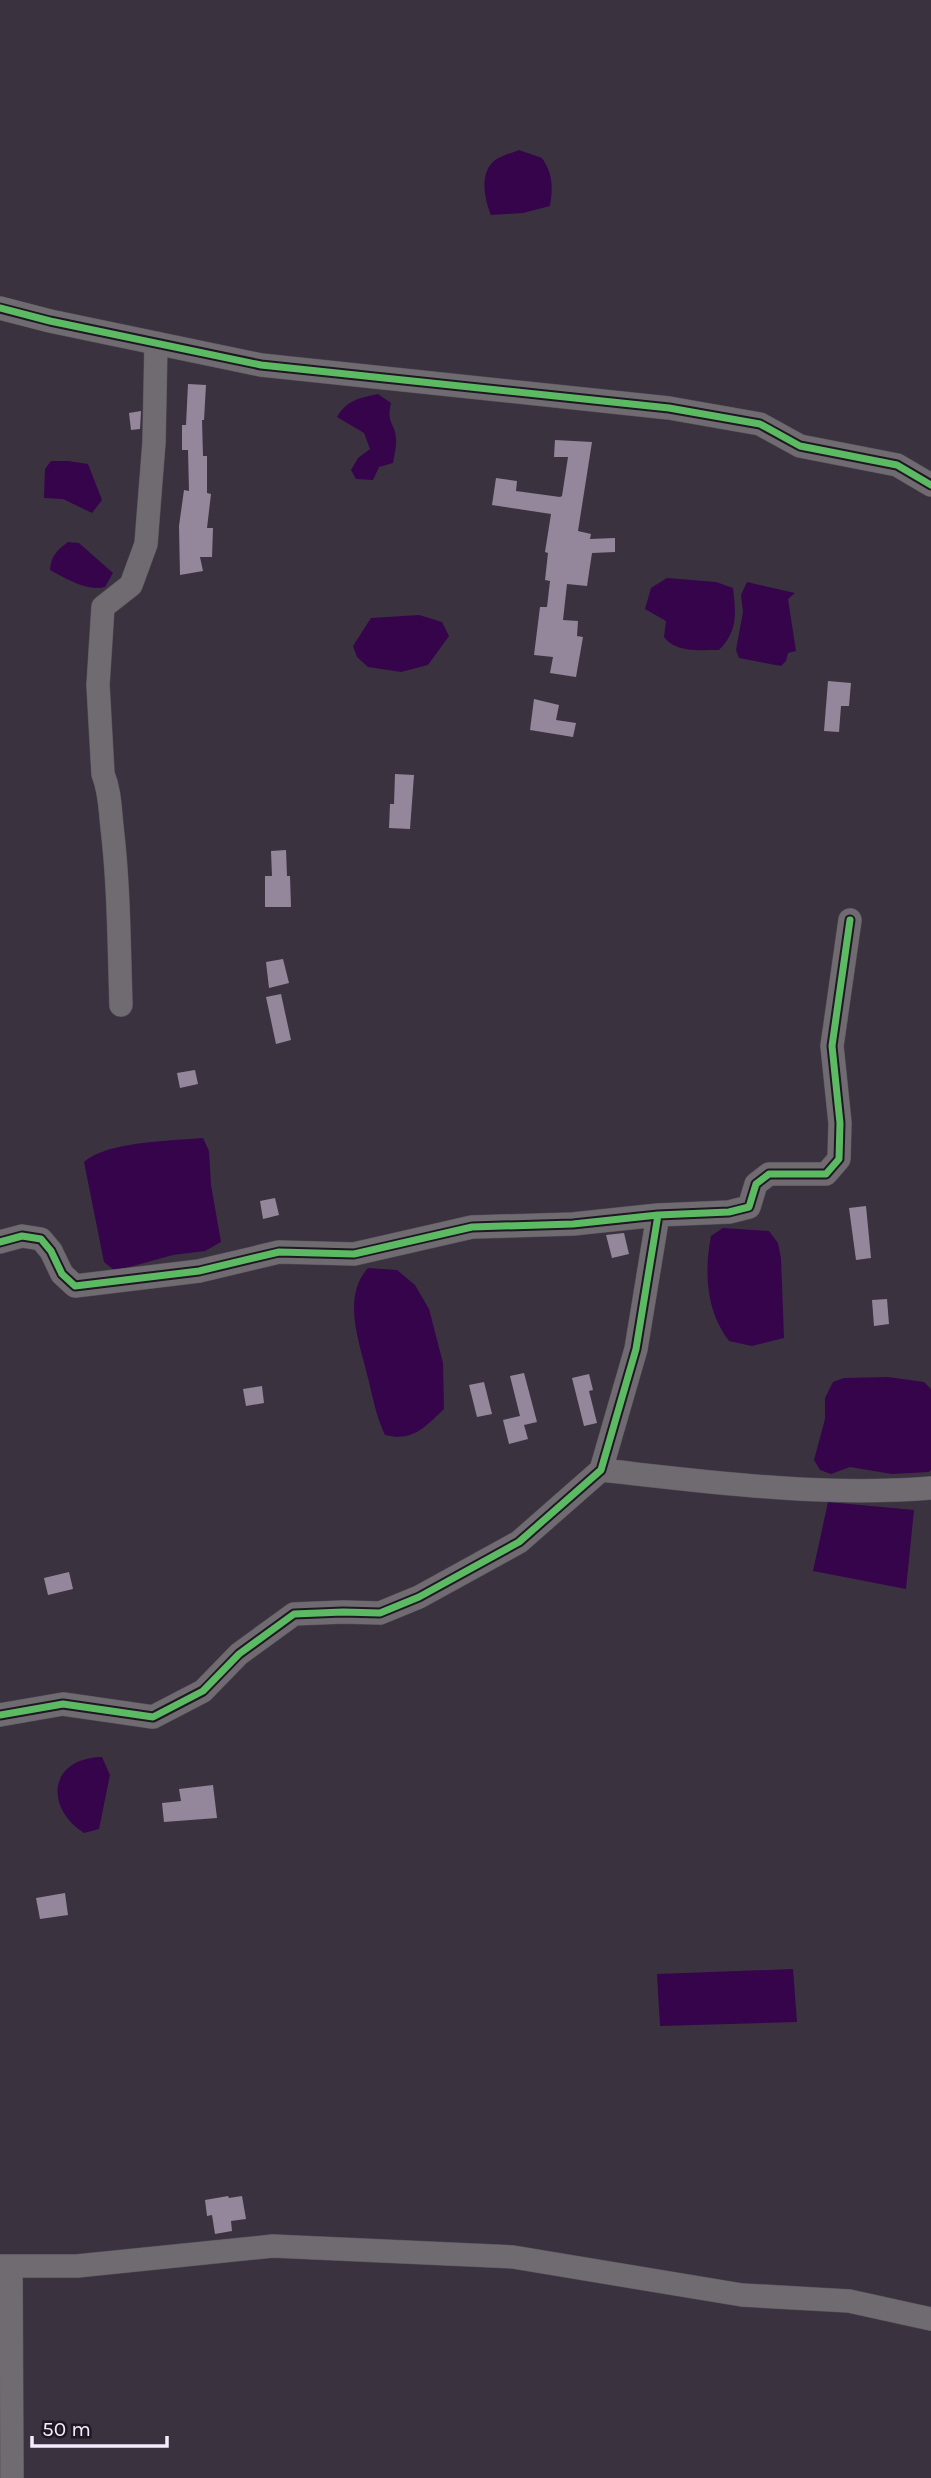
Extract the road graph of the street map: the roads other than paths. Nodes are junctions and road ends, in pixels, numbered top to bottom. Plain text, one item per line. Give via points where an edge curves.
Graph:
1 (0, 308) edge
2 (156, 343) junction
3 (931, 485) edge
4 (850, 920) dead end
5 (121, 1004) dead end
6 (658, 1215) junction
7 (0, 1242) edge
8 (601, 1470) junction
9 (931, 1488) edge
10 (0, 1715) edge
11 (5, 2266) edge
12 (931, 2319) edge
13 (12, 2478) edge

1 - 2 street
2 - 3 street via 261,365 669,408 760,424 800,446 897,465
2 - 5 street via 146,544 131,585 103,607 98,685 118,898
4 - 6 street via 832,1046 839,1159 826,1174 768,1174 756,1184 750,1207
6 - 7 street via 573,1224 472,1227 354,1254 279,1252 199,1272 75,1286 61,1274 41,1238 22,1236
6 - 8 street via 636,1349
8 - 9 street via 740,1485 879,1492
8 - 10 street via 519,1542 380,1613 295,1614 239,1654 203,1690 153,1717 63,1703
11 - 12 street via 77,2266 273,2246 513,2257 741,2295 849,2301
11 - 13 street

